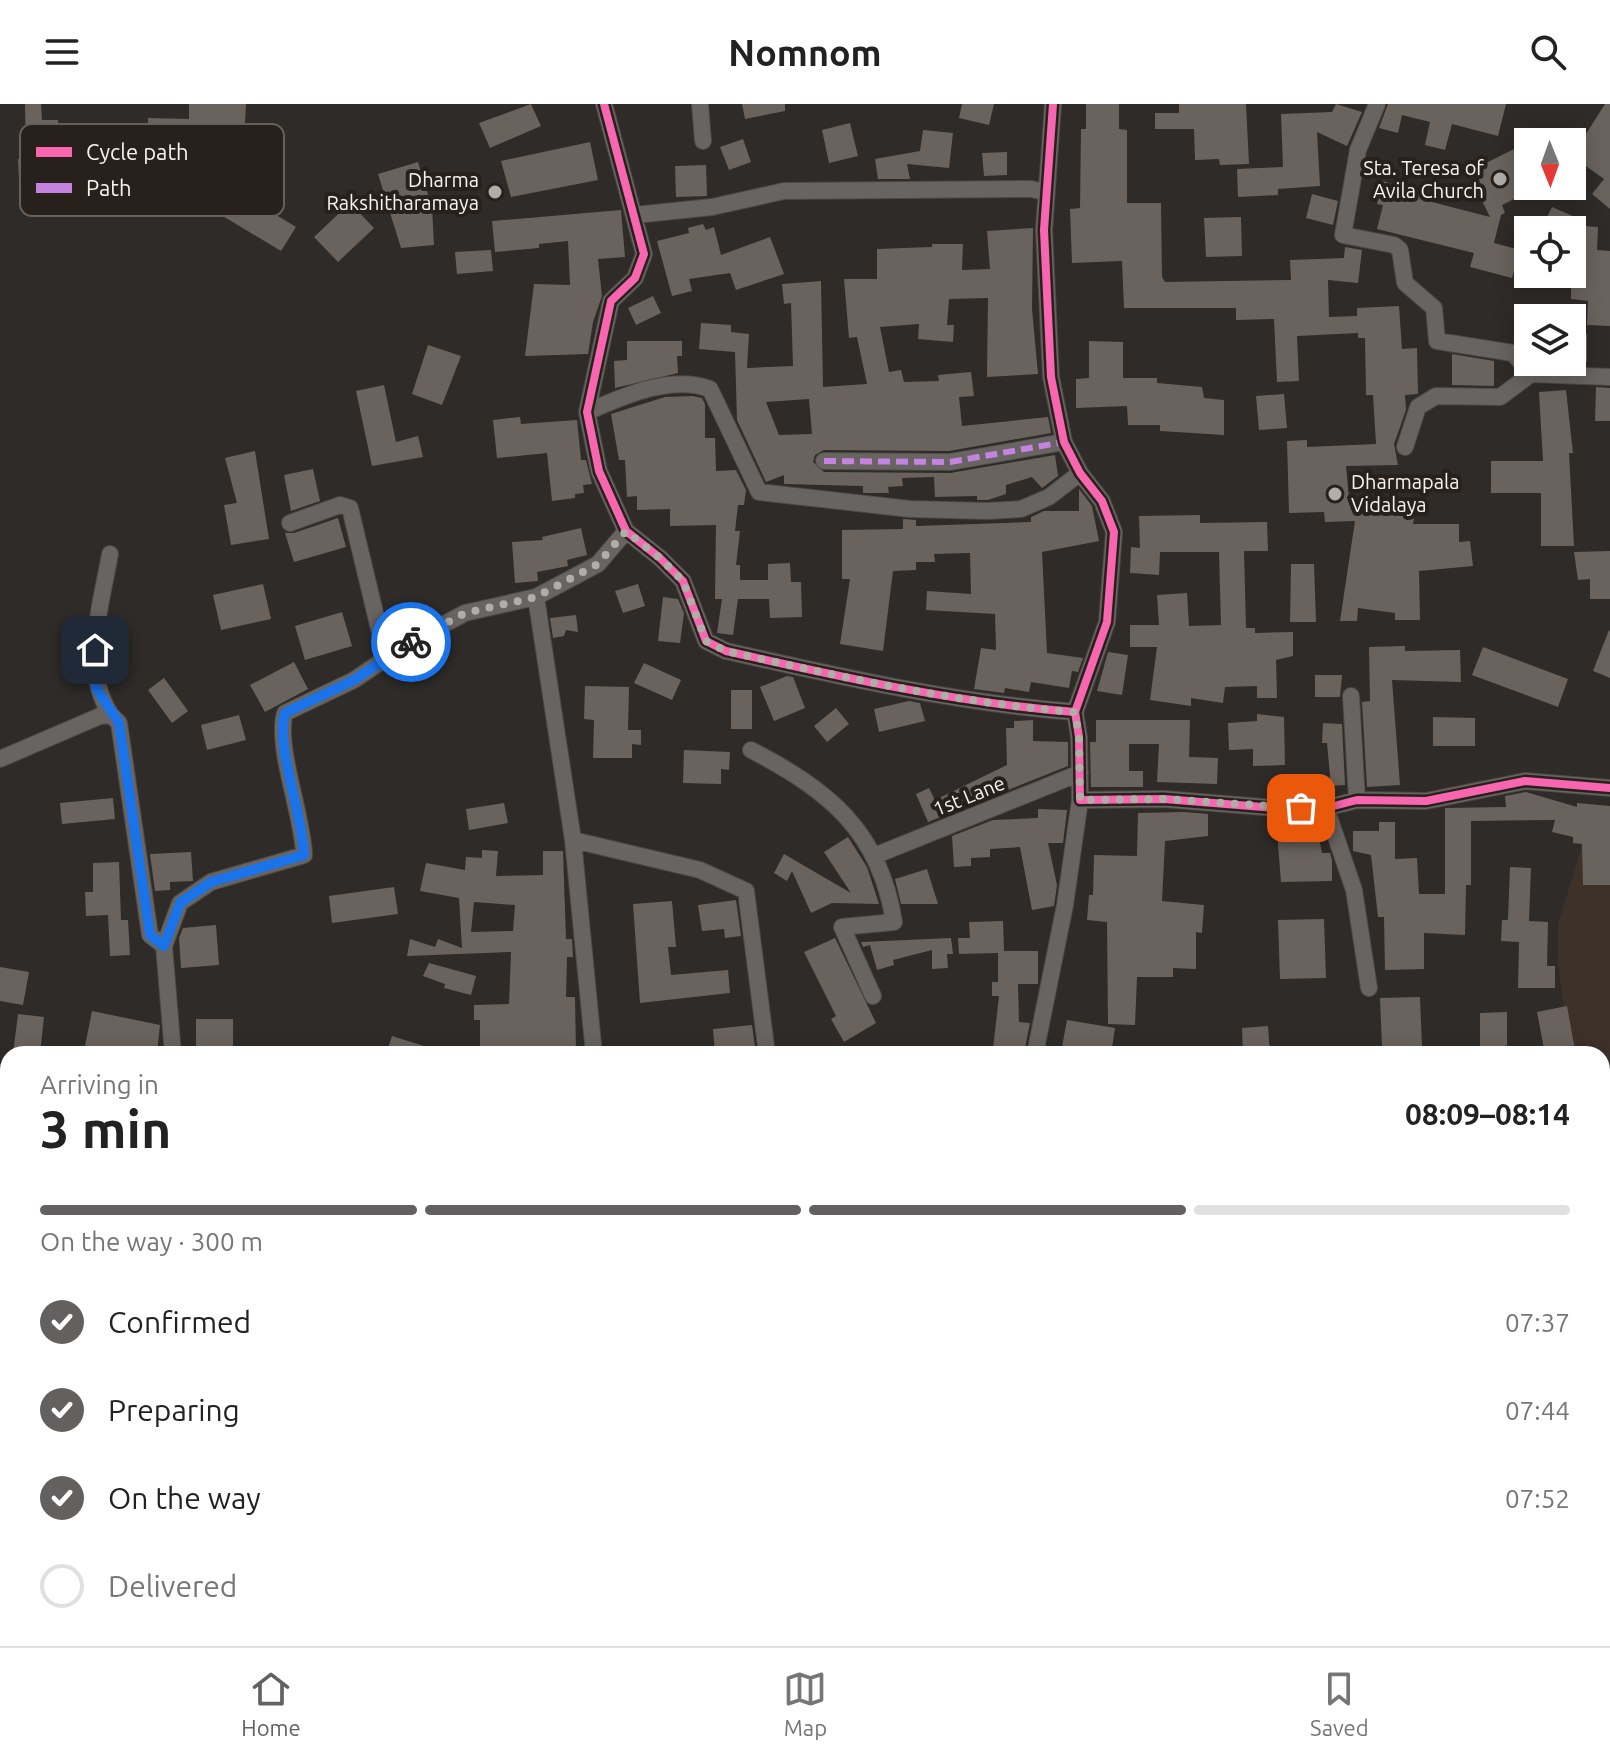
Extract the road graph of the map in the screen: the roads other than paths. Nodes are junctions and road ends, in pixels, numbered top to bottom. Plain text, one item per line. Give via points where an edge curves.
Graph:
1 (604, 104) edge
2 (700, 104) edge
3 (1053, 104) edge
4 (1377, 104) edge
5 (703, 141) dead end
6 (1045, 192) junction
7 (635, 215) junction
8 (1514, 354) edge
9 (1528, 376) edge
10 (1584, 376) edge
11 (1610, 377) edge
12 (587, 412) junction
13 (1064, 442) junction
14 (1405, 447) dead end
15 (824, 461) dead end
16 (1080, 473) junction
17 (290, 523) dead end
18 (626, 531) junction
19 (110, 554) dead end
20 (536, 597) junction
21 (391, 656) junction
22 (1351, 696) dead end
23 (1075, 712) junction
24 (111, 715) junction
25 (751, 750) dead end
26 (0, 759) edge
27 (1080, 773) junction
28 (1610, 788) edge
29 (1080, 800) junction
30 (1357, 800) junction
31 (1326, 808) junction
32 (573, 840) junction
33 (874, 856) junction
34 (164, 946) junction
35 (1369, 988) dead end
36 (873, 996) dead end
37 (172, 1046) edge
38 (593, 1046) edge
39 (766, 1046) edge
40 (1037, 1046) edge

1 - 7 street
2 - 5 street
3 - 6 street
4 - 8 street via 1358,150 1343,235 1400,250 1405,283 1434,308 1437,341
6 - 7 street via 784,191 712,207
6 - 13 street via 1051,377
7 - 12 street via 644,254 635,278 611,301
9 - 14 street via 1500,397 1436,396 1418,407
10 - 11 street
12 - 16 street via 634,391 710,389 759,492 910,509 988,511 1021,509 1049,497
12 - 18 street via 599,471
13 - 15 street via 950,462
13 - 16 street
16 - 23 street via 1102,501 1114,532 1107,622
17 - 21 street via 340,505 350,508 379,629
18 - 20 street via 598,564
18 - 23 street via 683,581 706,641 726,651 865,682
19 - 24 street via 95,650 96,688
20 - 21 street via 465,613
20 - 32 street
21 - 34 street via 285,713 280,728 304,855 211,882 180,903
22 - 30 street
23 - 27 street
24 - 26 street
24 - 34 street via 119,723 150,935
25 - 33 street via 828,797
27 - 29 street
27 - 33 street, 1st Lane
28 - 30 street via 1525,781 1426,801
29 - 31 street
29 - 40 street
30 - 31 street
31 - 35 street via 1354,890
32 - 38 street
32 - 39 street via 700,870 746,891
33 - 36 street via 894,922 842,927
34 - 37 street

